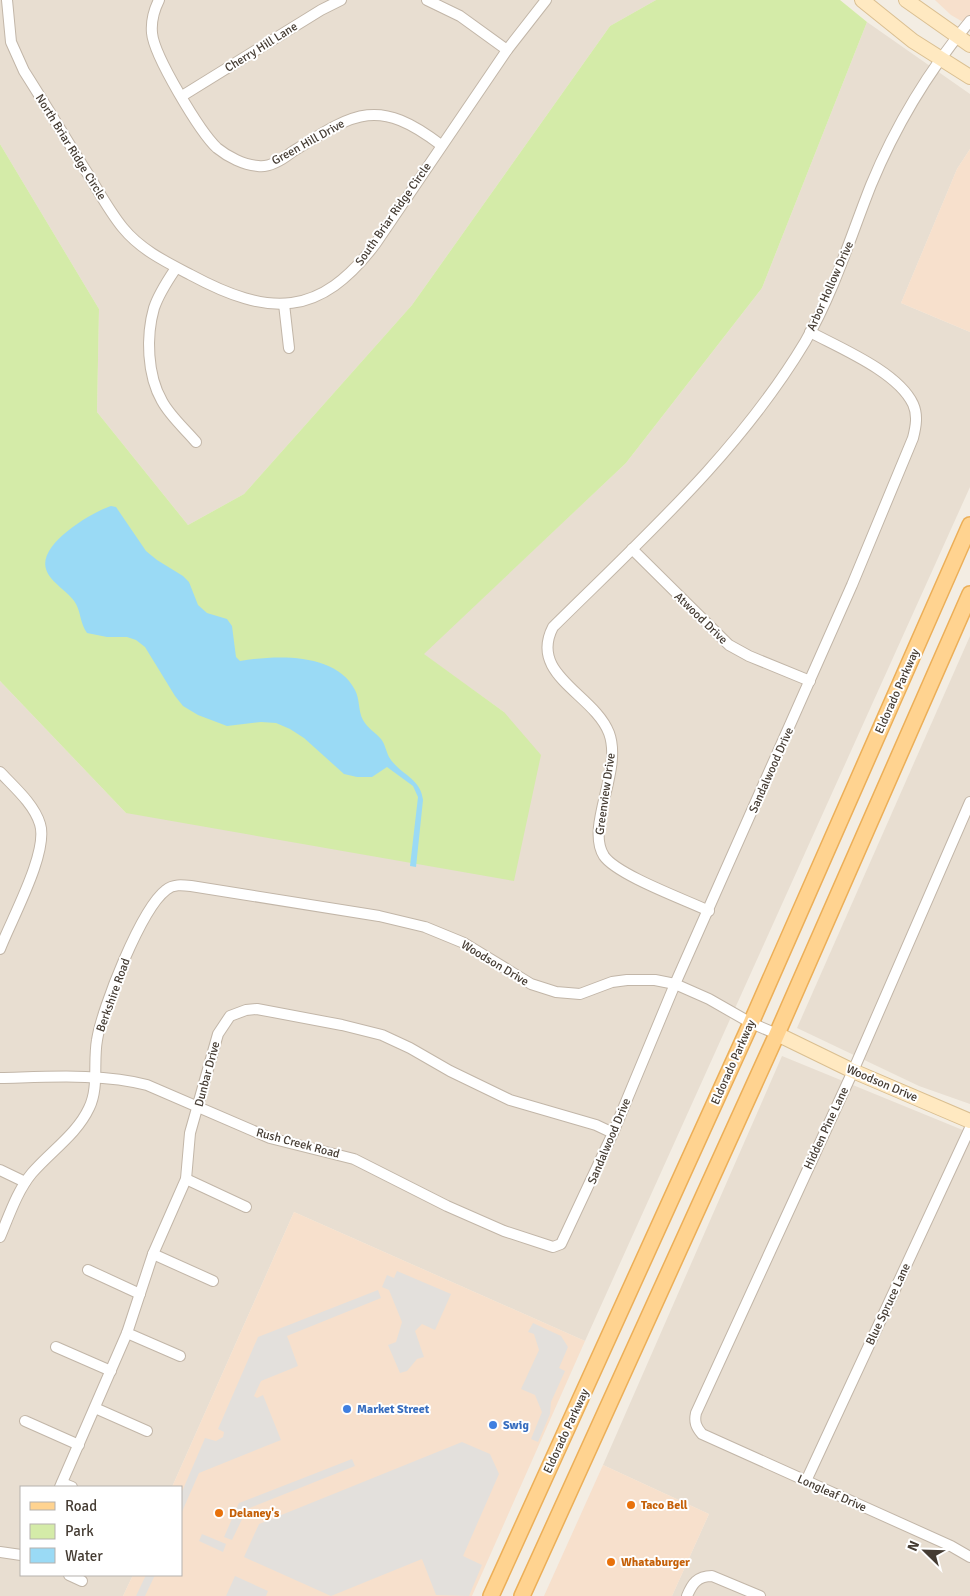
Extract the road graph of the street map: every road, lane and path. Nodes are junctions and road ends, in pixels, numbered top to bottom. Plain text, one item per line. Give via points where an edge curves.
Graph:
1 (7, 0) edge
2 (158, 0) edge
3 (341, 0) edge
4 (427, 0) edge
5 (546, 0) edge
6 (862, 0) edge
7 (906, 0) edge
8 (970, 21) edge
9 (957, 37) junction
10 (970, 45) edge
11 (507, 50) junction
12 (942, 59) junction
13 (970, 77) edge
14 (182, 96) junction
15 (441, 145) junction
16 (176, 268) junction
17 (284, 304) junction
18 (810, 332) junction
19 (288, 348) dead end
20 (196, 442) dead end
21 (970, 525) edge
22 (632, 549) junction
23 (970, 594) edge
24 (810, 681) junction
25 (0, 772) edge
26 (970, 802) edge
27 (172, 886) joint
28 (709, 911) junction
29 (1, 946) edge
30 (674, 984) junction
31 (751, 1023) junction
32 (777, 1034) junction
33 (853, 1071) junction
34 (0, 1078) edge
35 (94, 1079) junction
36 (199, 1107) junction
37 (970, 1121) edge
38 (970, 1128) edge
39 (613, 1133) junction
40 (0, 1170) edge
41 (186, 1179) junction
42 (25, 1182) junction
43 (246, 1207) dead end
44 (0, 1237) edge
45 (558, 1246) joint
46 (153, 1254) junction
47 (88, 1270) dead end
48 (213, 1281) dead end
49 (140, 1294) junction
50 (127, 1334) junction
51 (56, 1346) dead end
52 (180, 1356) dead end
53 (111, 1371) junction
54 (95, 1408) junction
55 (25, 1421) dead end
56 (696, 1426) joint
57 (147, 1431) dead end
58 (79, 1444) junction
59 (547, 1470) junction
60 (806, 1481) junction
61 (573, 1482) junction
62 (61, 1485) edge
63 (0, 1552) edge
64 (18, 1555) edge
65 (970, 1557) edge
66 (71, 1576) edge
67 (82, 1581) dead end
68 (491, 1596) edge
69 (522, 1596) edge
70 (687, 1596) edge
71 (760, 1596) edge

1 - 16 street, North Briar Ridge Circle via 16,55 114,216 146,250
2 - 14 street, Green Hill Drive via 152,35
3 - 14 street, Cherry Hill Lane
4 - 11 street via 460,16
5 - 11 street, South Briar Ridge Circle
6 - 12 main road via 895,28
7 - 9 main road
8 - 9 street, Arbor Hollow Drive
9 - 10 main road
9 - 12 street, Arbor Hollow Drive
11 - 15 street, South Briar Ridge Circle
12 - 13 main road
12 - 18 street, Arbor Hollow Drive via 896,134 872,185 831,291
14 - 15 street, Green Hill Drive via 217,148 229,156 258,166 273,163 327,130 366,114 402,120
15 - 17 street, South Briar Ridge Circle via 356,268 322,294
16 - 17 street, South Briar Ridge Circle via 227,293 248,300
16 - 20 street via 154,306 150,362 162,403
17 - 19 street
18 - 22 street, Arbor Hollow Drive via 768,397 722,456
18 - 24 street, Sandalwood Drive via 895,382 913,404 916,420 909,447
21 - 31 main road, Eldorado Parkway
22 - 24 street, Atwood Drive via 729,645
22 - 28 street, Greenview Drive via 553,626 546,648 554,669 606,726 611,742 610,778 599,833 604,856 625,873
23 - 32 main road
24 - 28 street, Sandalwood Drive
25 - 29 street via 28,804 40,825 42,837 38,856
26 - 33 street, Hidden Pine Lane
27 - 30 street, Woodson Drive via 191,886 379,916 425,927 464,943 530,984 556,992 580,994 627,980
27 - 35 street, Berkshire Road via 151,907 122,968 98,1030
28 - 30 street, Sandalwood Drive
30 - 31 street, Woodson Drive via 709,998
30 - 39 street, Sandalwood Drive
31 - 32 street, Woodson Drive
31 - 59 main road, Eldorado Parkway
32 - 33 main road, Woodson Drive
32 - 61 main road
33 - 37 main road, Woodson Drive
33 - 56 street, Hidden Pine Lane via 696,1413
34 - 35 street, Rush Creek Road
35 - 36 street, Rush Creek Road via 127,1080
35 - 42 street, Berkshire Road via 94,1093 82,1120
36 - 39 street, Dunbar Drive via 220,1028 230,1016 257,1009 382,1036 510,1100 588,1122
36 - 41 street, Dunbar Drive via 190,1133
36 - 45 street, Rush Creek Road via 270,1138 354,1159 447,1206 545,1245
38 - 60 street, Blue Spruce Lane
39 - 45 street, Sandalwood Drive via 569,1231
40 - 42 street
41 - 43 street
41 - 46 street, Dunbar Drive
42 - 44 street, Berkshire Road
46 - 48 street
46 - 49 street, Dunbar Drive
47 - 49 street
49 - 50 street, Dunbar Drive
50 - 52 street
50 - 53 street, Dunbar Drive
51 - 53 street
53 - 54 street, Dunbar Drive
54 - 57 street
54 - 58 street, Dunbar Drive
55 - 58 street
56 - 60 street, Longleaf Drive via 702,1434
58 - 62 street, Dunbar Drive
59 - 61 main road
59 - 68 main road, Eldorado Parkway
60 - 65 street, Longleaf Drive
61 - 69 main road
63 - 64 street
66 - 67 street
70 - 71 street via 696,1580 704,1576 712,1576

